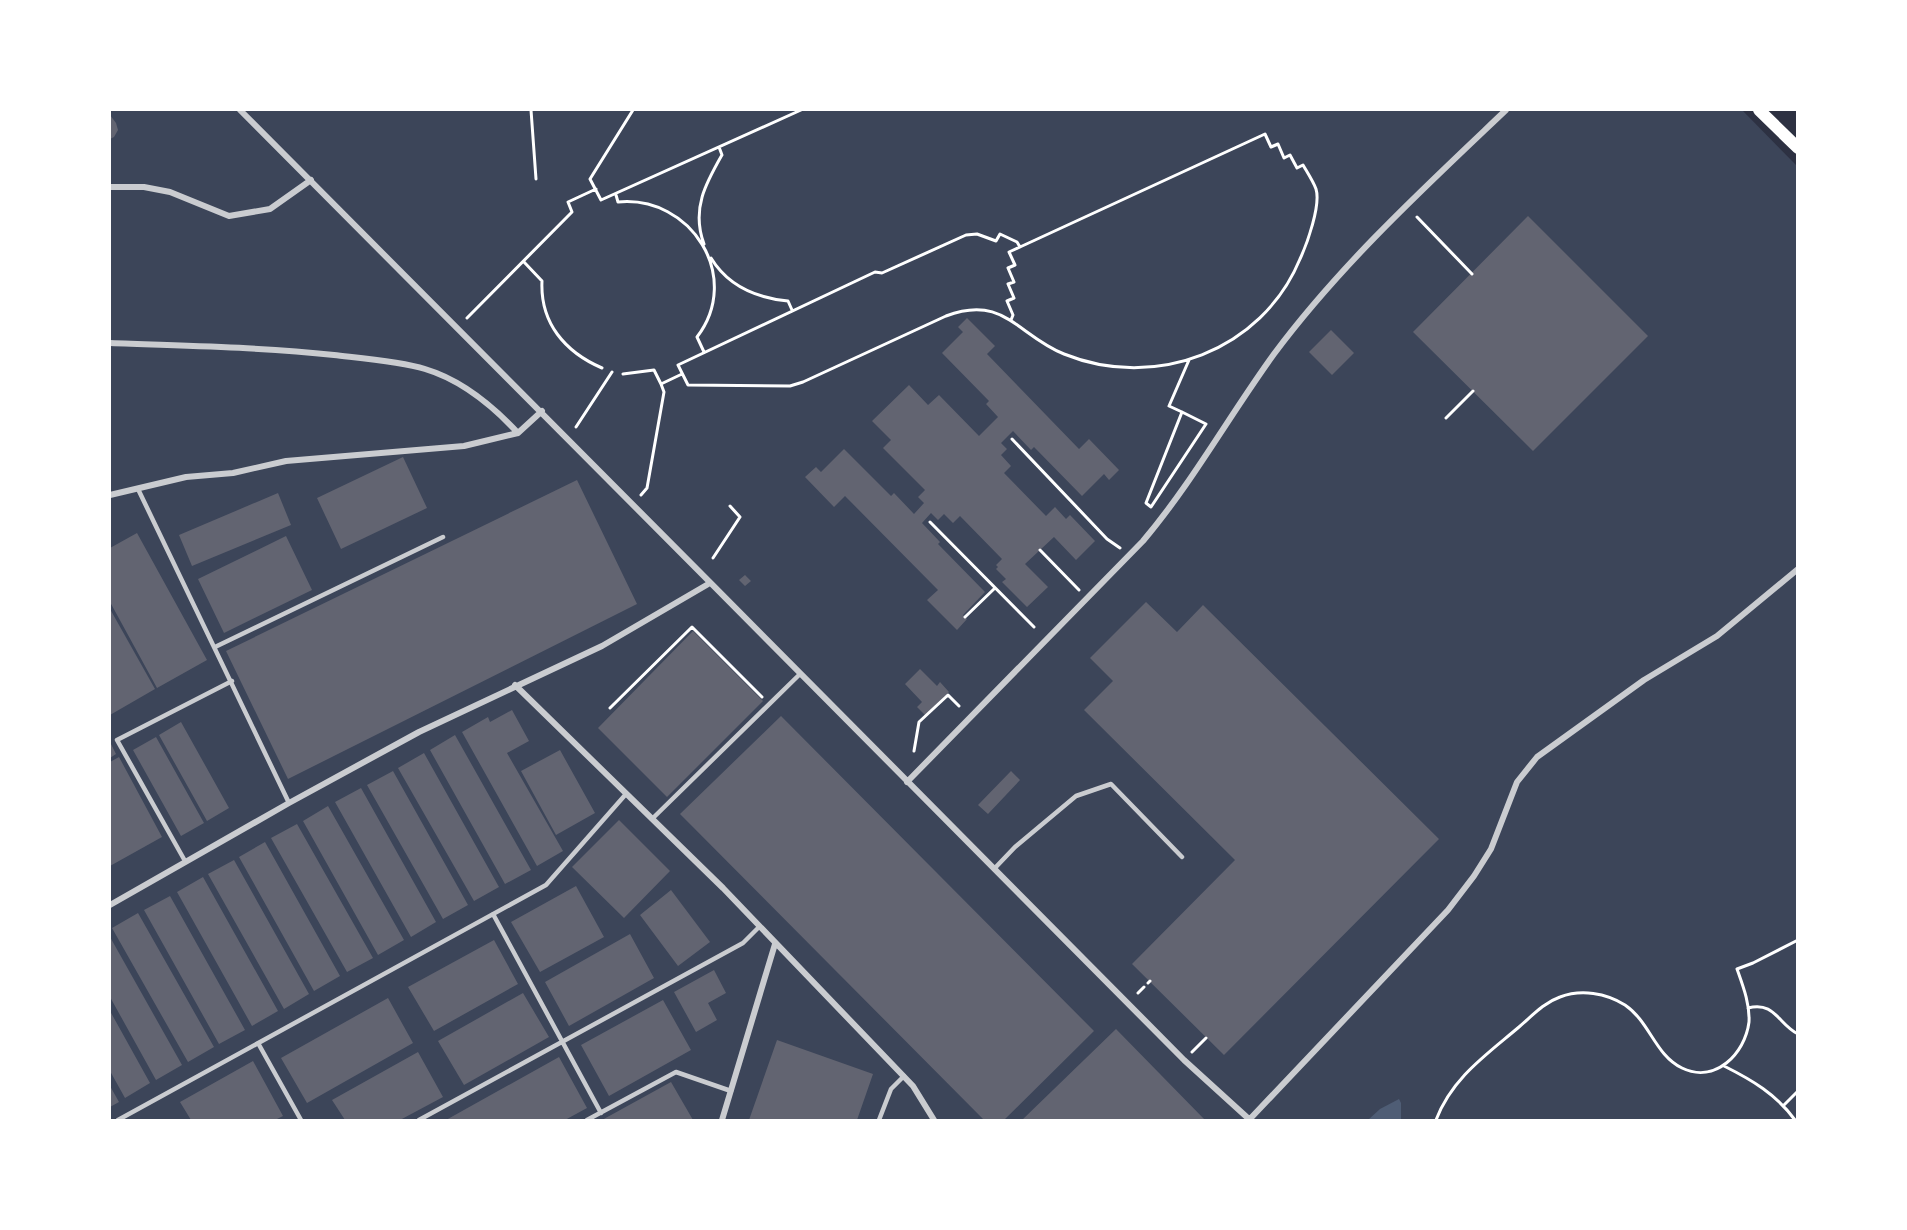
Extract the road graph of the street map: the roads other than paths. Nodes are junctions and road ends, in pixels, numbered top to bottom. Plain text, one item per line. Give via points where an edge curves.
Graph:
1 (240, 110) edge
2 (1506, 110) edge
3 (1759, 110) edge
4 (1797, 148) edge
5 (311, 180) junction
6 (110, 187) edge
7 (110, 343) edge
8 (542, 411) junction
9 (518, 434) junction
10 (138, 489) junction
11 (110, 495) edge
12 (443, 537) dead end
13 (1797, 569) edge
14 (710, 584) junction
15 (215, 647) junction
16 (800, 674) junction
17 (232, 681) junction
18 (515, 685) junction
19 (907, 782) junction
20 (626, 794) junction
21 (289, 803) junction
22 (652, 820) junction
23 (1182, 857) dead end
24 (185, 861) junction
25 (994, 868) junction
26 (110, 905) edge
27 (493, 914) junction
28 (759, 927) junction
29 (775, 944) junction
30 (562, 1042) junction
31 (258, 1043) junction
32 (904, 1076) junction
33 (731, 1091) junction
34 (601, 1113) junction
35 (118, 1120) edge
36 (301, 1120) edge
37 (419, 1120) edge
38 (587, 1120) edge
39 (722, 1120) edge
40 (879, 1120) edge
41 (934, 1120) edge
42 (1249, 1120) edge

1 - 5 street
2 - 19 street via 1345,269 1275,354 1165,515 1130,556
3 - 4 main road
5 - 6 street via 270,209 229,216 170,192
5 - 8 street
7 - 9 street via 292,351 424,369 460,384 499,413
8 - 9 street
8 - 14 street
9 - 10 street via 464,446 286,461
10 - 11 street
10 - 15 lane
12 - 15 lane
13 - 42 street via 1717,636 1644,680 1537,757 1517,782 1491,849 1461,893
14 - 16 street
14 - 18 street via 602,646
15 - 17 lane
16 - 19 street
16 - 22 lane
17 - 21 lane
17 - 24 lane via 117,740
18 - 20 street
18 - 21 street
19 - 25 street
20 - 22 street
20 - 27 lane via 546,885
21 - 24 street
22 - 28 street
23 - 25 lane via 1112,784 1076,796
24 - 26 street
25 - 42 street via 1184,1060
27 - 30 lane
27 - 31 lane
28 - 29 street
28 - 30 lane via 743,943
29 - 32 street
29 - 33 street
30 - 34 lane
30 - 37 lane
31 - 35 lane
31 - 36 lane
32 - 40 lane via 891,1089
32 - 41 street
33 - 34 lane via 676,1072
33 - 39 street
34 - 38 lane

